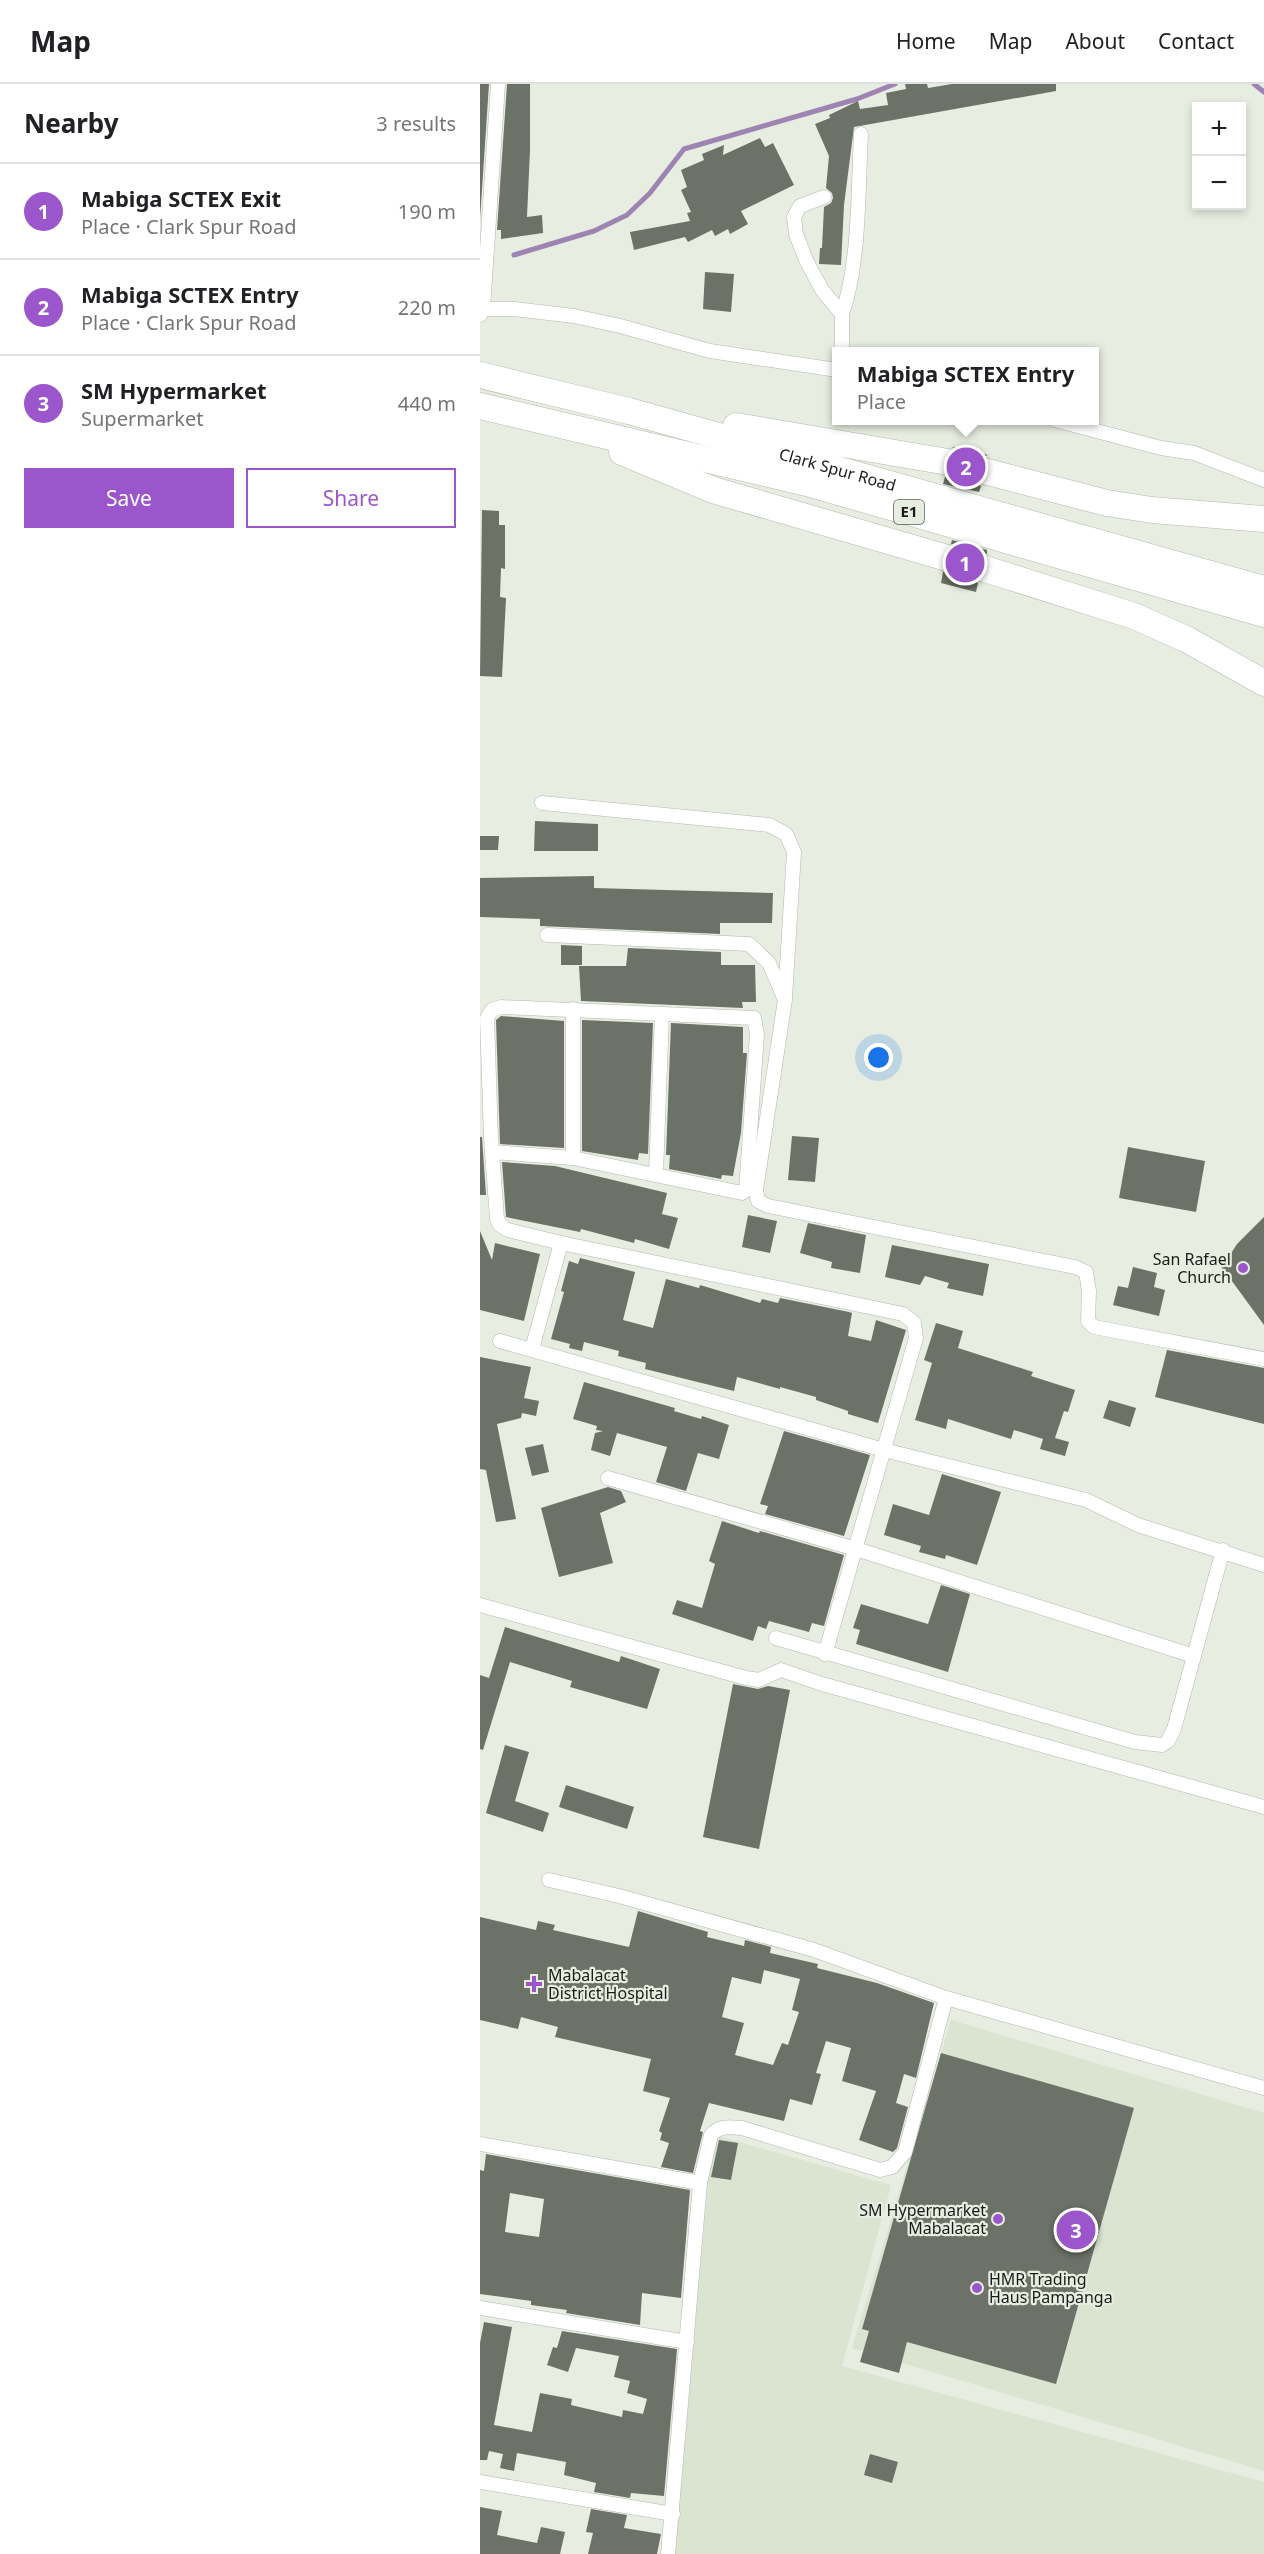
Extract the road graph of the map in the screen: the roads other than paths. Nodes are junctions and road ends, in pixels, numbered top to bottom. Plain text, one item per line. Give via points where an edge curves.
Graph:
1 (498, 84) edge
2 (861, 134) dead end
3 (824, 197) dead end
4 (481, 312) edge
5 (842, 314) junction
6 (842, 347) edge
7 (832, 369) edge
8 (480, 375) edge
9 (480, 406) edge
10 (629, 411) junction
11 (553, 423) junction
12 (1074, 425) edge
13 (948, 462) tunnel mouth
14 (984, 471) tunnel mouth
15 (1264, 480) edge
16 (1264, 519) edge
17 (947, 558) tunnel mouth
18 (982, 568) tunnel mouth
19 (1264, 589) edge
20 (1264, 614) edge
21 (1264, 683) edge
22 (542, 803) dead end
23 (547, 935) dead end
24 (785, 1000) junction
25 (573, 1009) junction
26 (662, 1014) junction
27 (492, 1152) junction
28 (573, 1158) junction
29 (656, 1174) junction
30 (561, 1243) junction
31 (500, 1341) dead end
32 (532, 1349) junction
33 (1264, 1359) edge
34 (884, 1450) junction
35 (608, 1478) dead end
36 (856, 1549) junction
37 (1223, 1550) junction
38 (1264, 1565) edge
39 (480, 1605) edge
40 (776, 1638) dead end
41 (825, 1654) junction
42 (1194, 1656) junction
43 (1264, 1807) edge
44 (549, 1880) dead end
45 (946, 1998) junction
46 (1264, 2088) edge
47 (480, 2144) edge
48 (700, 2183) junction
49 (480, 2308) edge
50 (687, 2342) junction
51 (480, 2482) edge
52 (673, 2514) junction
53 (668, 2554) edge

1 - 4 street
2 - 5 street via 853,272
3 - 5 street via 800,206 794,218 796,234 822,290
4 - 7 street via 514,309 574,316 710,351
5 - 6 street
8 - 10 highway, Clark Spur Road / E1
9 - 11 highway, Clark Spur Road / E1
10 - 13 highway
10 - 19 highway, Clark Spur Road / E1
11 - 17 highway via 713,490
11 - 20 highway, Clark Spur Road / E1 via 807,483
12 - 15 street via 1194,453
14 - 16 highway via 1107,503
18 - 21 highway via 1153,624
22 - 24 street via 769,825 786,834 794,852
23 - 24 street via 749,944 769,963
24 - 33 street via 756,1190 758,1201 1075,1267 1086,1272 1088,1321 1094,1327
25 - 26 street
25 - 27 street via 501,1007 492,1010 487,1018
25 - 28 street
26 - 29 street
26 - 29 street via 749,1016 754,1018 757,1034 746,1190 736,1193
27 - 28 street
27 - 30 street via 500,1225
28 - 29 street
30 - 32 street
30 - 34 street via 903,1314 914,1323 916,1338
31 - 32 street
32 - 34 street
34 - 36 street
34 - 37 street via 1086,1500 1138,1524
35 - 36 street
36 - 41 street
36 - 42 street
37 - 38 street
37 - 42 street
39 - 43 street via 746,1678 759,1680 781,1670
40 - 41 street
41 - 42 street via 1152,1745 1168,1741
44 - 45 street via 814,1950
45 - 46 street
45 - 48 street via 905,2152 892,2167 880,2170 742,2128 726,2127 711,2135
47 - 48 street
48 - 50 street
49 - 50 street
50 - 52 street
51 - 52 street
52 - 53 street

